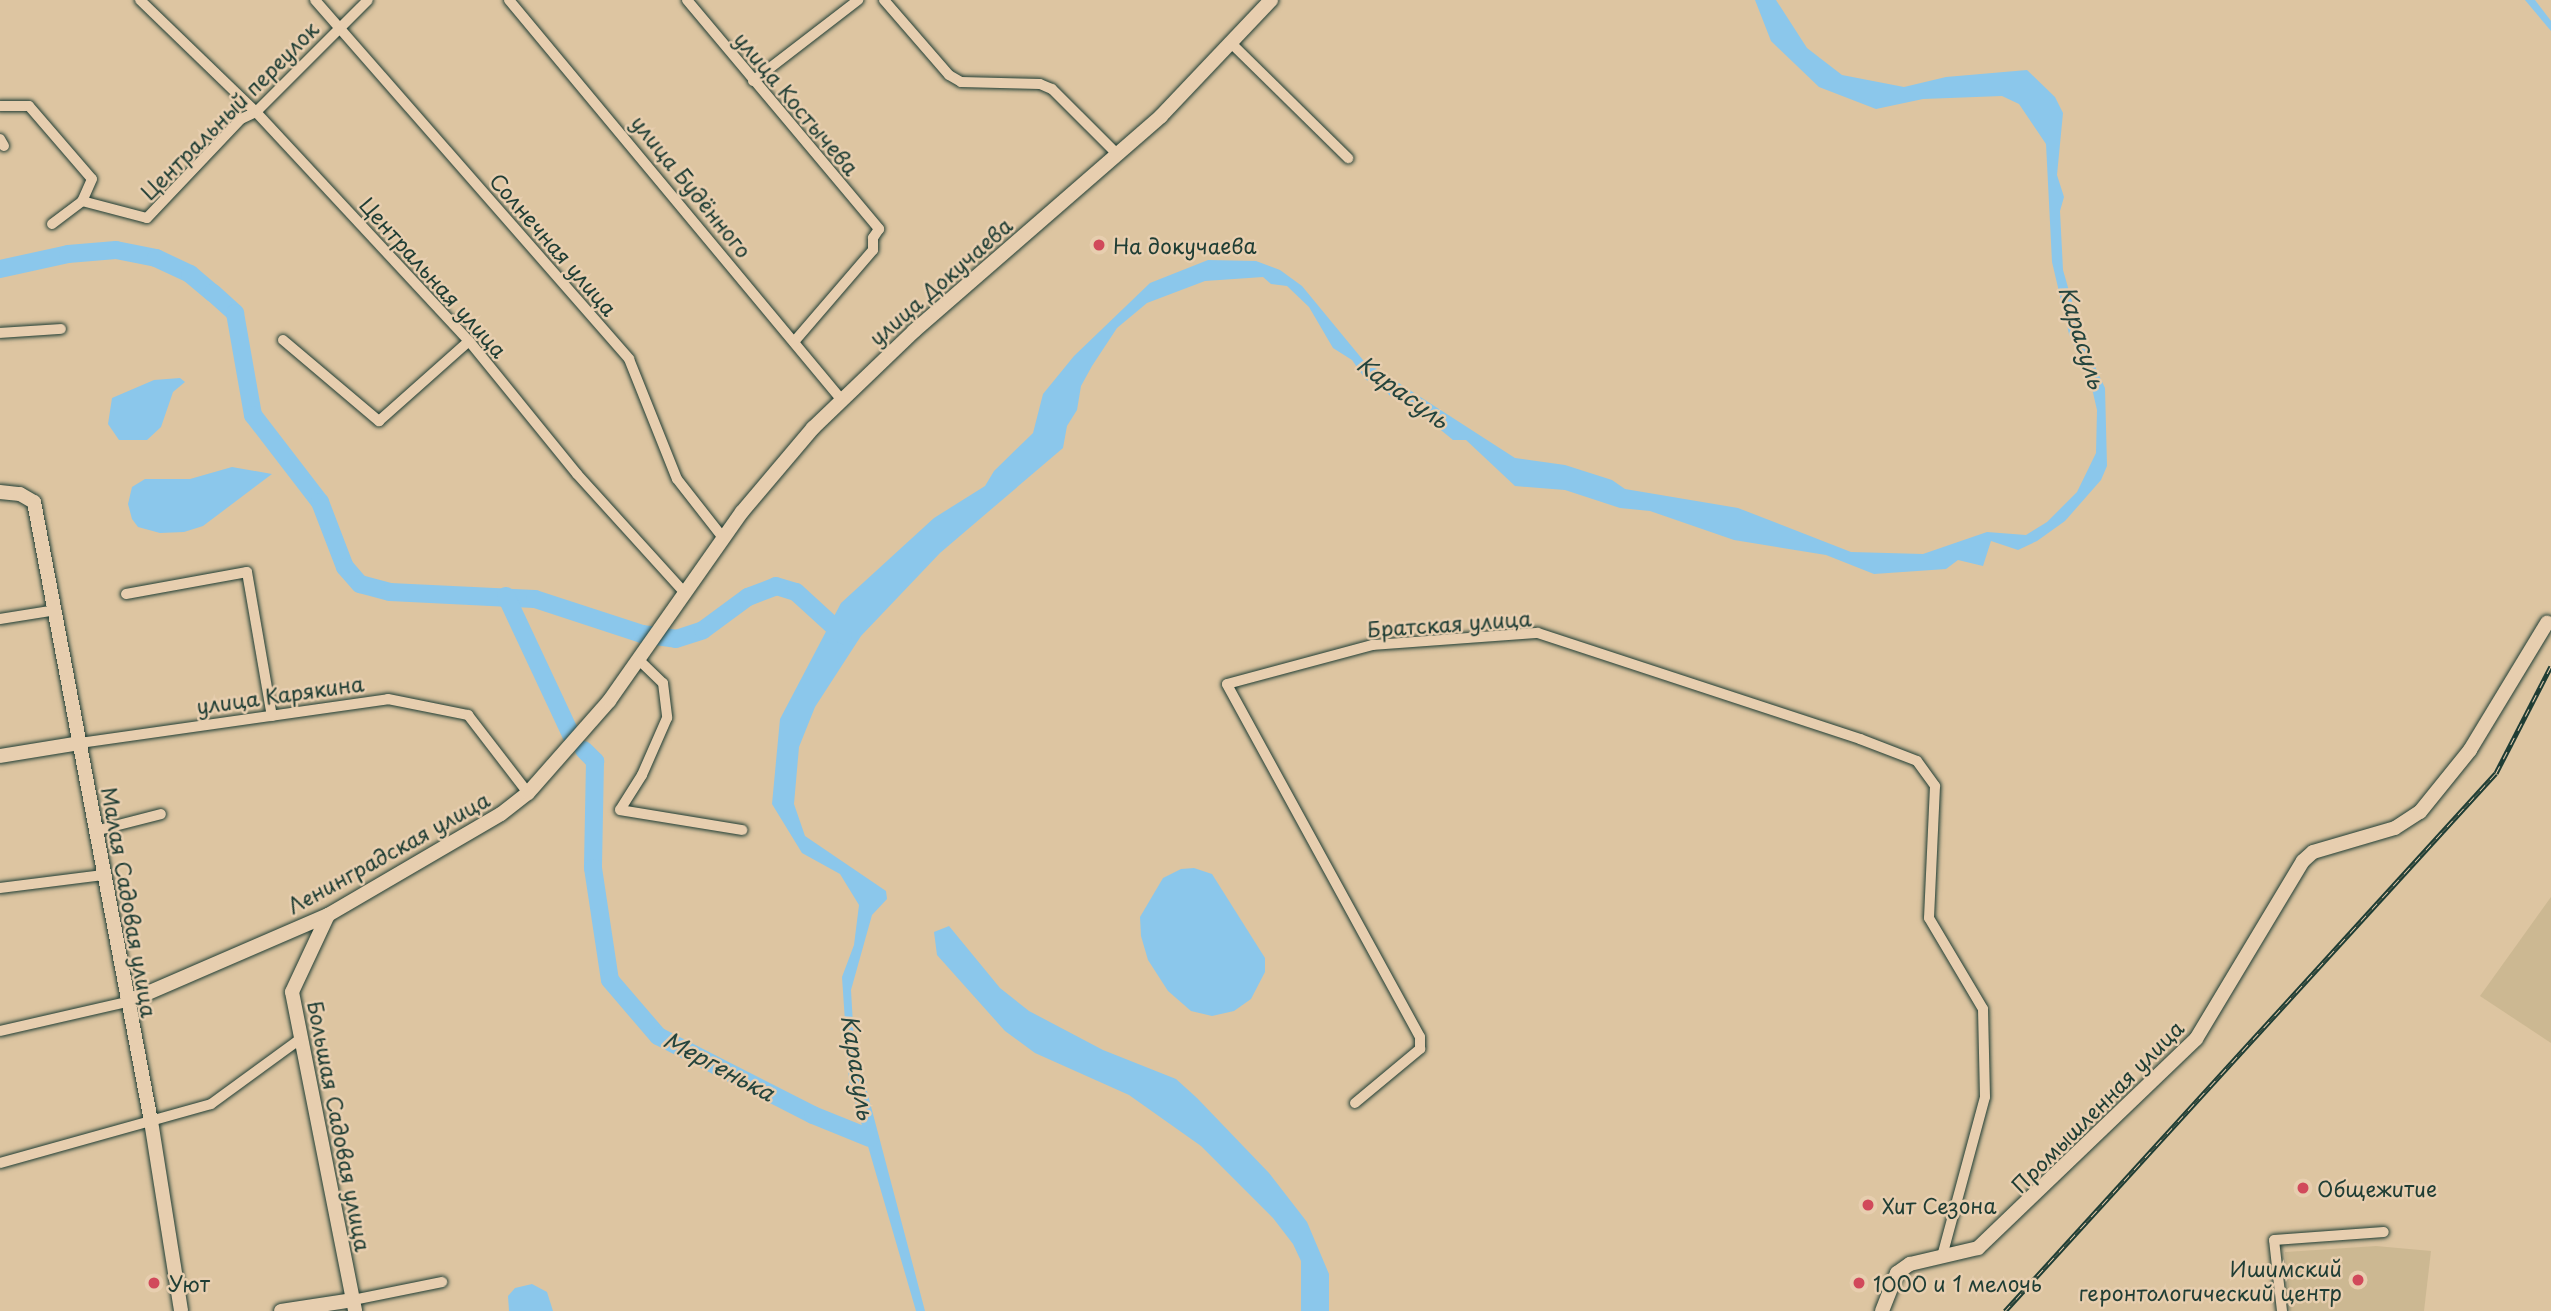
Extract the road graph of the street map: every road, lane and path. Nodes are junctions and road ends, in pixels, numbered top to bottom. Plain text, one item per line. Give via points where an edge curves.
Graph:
1 (140, 0) edge
2 (315, 0) edge
3 (368, 0) edge
4 (509, 0) edge
5 (687, 0) edge
6 (858, 0) edge
7 (884, 0) edge
8 (1271, 0) edge
9 (340, 27) junction
10 (1232, 44) junction
11 (753, 81) junction
12 (0, 106) edge
13 (256, 112) junction
14 (1118, 155) junction
15 (1348, 158) dead end
16 (82, 201) junction
17 (52, 224) dead end
18 (61, 329) dead end
19 (0, 333) edge
20 (284, 340) dead end
21 (470, 341) junction
22 (794, 342) junction
23 (841, 399) junction
24 (0, 492) edge
25 (724, 539) junction
26 (126, 594) dead end
27 (685, 594) junction
28 (56, 610) junction
29 (0, 619) edge
30 (2550, 622) edge
31 (654, 642) joint
32 (640, 661) junction
33 (272, 716) junction
34 (80, 743) junction
35 (0, 756) edge
36 (528, 793) junction
37 (161, 814) dead end
38 (742, 830) dead end
39 (95, 831) junction
40 (103, 875) junction
41 (0, 888) edge
42 (328, 915) junction
43 (127, 1002) junction
44 (0, 1031) edge
45 (300, 1040) junction
46 (1355, 1102) dead end
47 (151, 1121) junction
48 (0, 1163) edge
49 (2384, 1232) dead end
50 (1942, 1256) junction
51 (442, 1282) dead end
52 (354, 1306) edge
53 (181, 1311) edge
54 (281, 1311) edge
55 (1882, 1311) edge
56 (2282, 1311) edge

1 - 13 street, Центральная улица
2 - 9 street, Солнечная улица
3 - 9 street, Центральный переулок
4 - 22 street, улица Будённого via 623,131
5 - 11 street, улица Костычева
6 - 11 street
7 - 14 street via 949,75 961,82 1040,84 1052,89
8 - 10 main road, улица Докучаева
9 - 13 street, Центральный переулок
9 - 25 street, Солнечная улица via 629,359 677,479
10 - 14 main road, улица Докучаева
10 - 15 street
11 - 22 street, улица Костычева via 878,229 873,250
12 - 16 street via 29,106 74,158 92,180
13 - 16 street, Центральный переулок via 241,119 147,218
13 - 21 street, Центральная улица
14 - 23 main road, улица Докучаева
16 - 17 street
18 - 19 street
20 - 21 street via 379,421
21 - 27 street, Центральная улица via 577,474
22 - 23 street, улица Будённого
23 - 25 main road, улица Докучаева via 789,454
24 - 28 main road, Малая Садовая улица via 20,494 34,502
25 - 27 main road, улица Докучаева
26 - 33 street via 247,572
27 - 31 main road, улица Докучаева
28 - 29 street
28 - 34 main road, Малая Садовая улица
30 - 50 main road, Промышленная улица via 2470,750 2420,812 2395,828 2313,852 2196,1039 2007,1225 1978,1248
31 - 32 main road, Ленинградская улица
32 - 36 main road, Ленинградская улица
32 - 38 street via 663,683 667,718 642,775 620,810
33 - 34 street, улица Карякина
33 - 36 street, улица Карякина via 388,699 468,715
34 - 35 main road, улица Карякина
34 - 39 main road, Малая Садовая улица
36 - 42 main road, Ленинградская улица
37 - 39 street
39 - 40 main road, Малая Садовая улица
40 - 41 street
40 - 43 main road, Малая Садовая улица
42 - 43 main road, Ленинградская улица
42 - 45 main road, Большая Садовая улица via 292,992
43 - 44 street, Ленинградская улица
43 - 47 main road, Малая Садовая улица
45 - 47 street via 211,1104
45 - 52 main road, Большая Садовая улица
46 - 50 street, Братская улица via 1420,1049 1420,1037 1227,684 1373,645 1538,633 1917,761 1935,786 1929,918 1983,1009 1985,1097
47 - 48 street
47 - 53 main road, Малая Садовая улица
49 - 56 street via 2274,1240
50 - 55 main road, Промышленная улица via 1910,1264 1897,1273
51 - 52 street
52 - 54 main road

